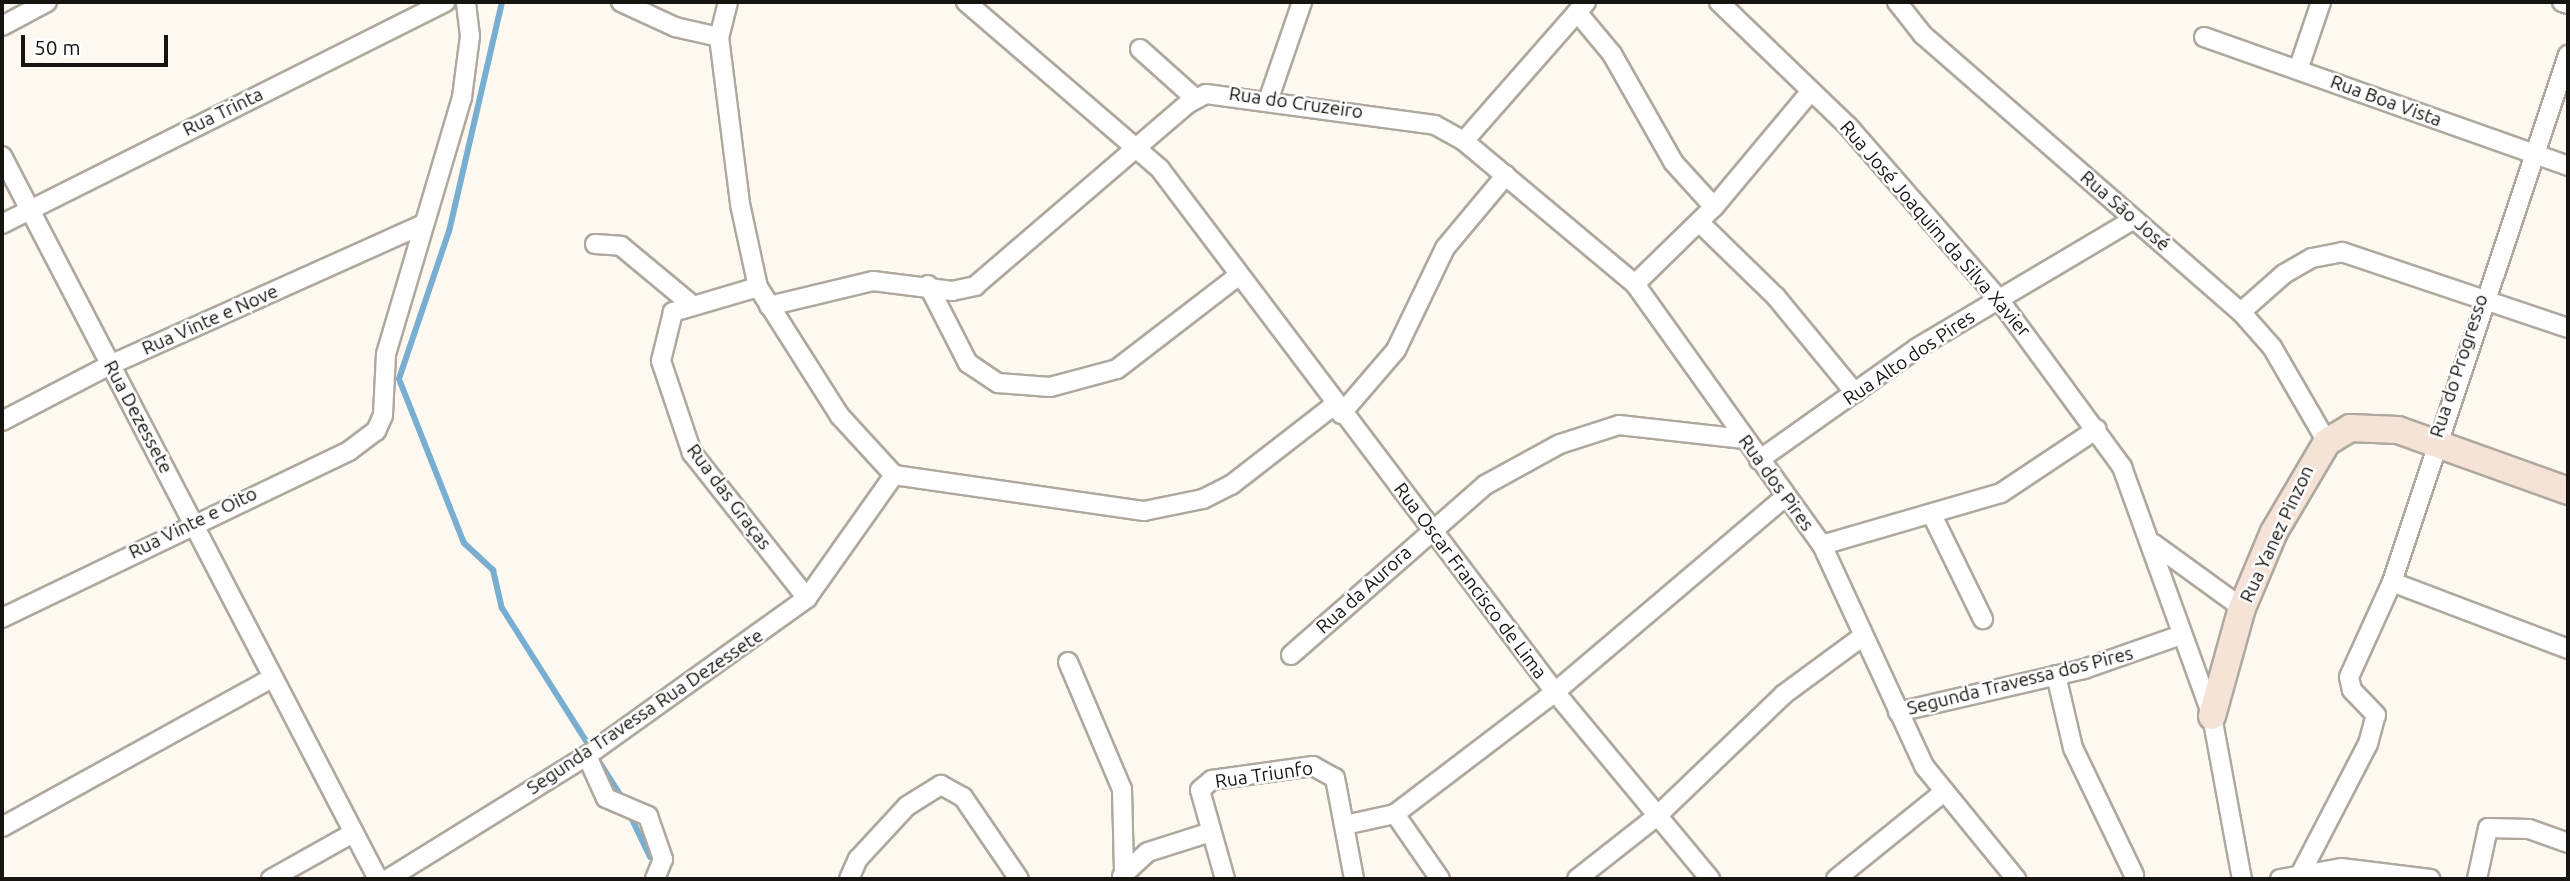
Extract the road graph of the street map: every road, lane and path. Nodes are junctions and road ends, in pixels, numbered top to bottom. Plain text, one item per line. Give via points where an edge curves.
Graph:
1 (47, 2) edge
2 (445, 2) edge
3 (466, 2) edge
4 (621, 2) edge
5 (727, 2) edge
6 (966, 2) edge
7 (1302, 2) edge
8 (1719, 2) edge
9 (1897, 2) edge
10 (2321, 2) edge
11 (2562, 2) edge
12 (2568, 4) edge
13 (1581, 7) edge
14 (2, 26) edge
15 (719, 37) junction
16 (2204, 37) dead end
17 (1140, 49) dead end
18 (2568, 55) edge
19 (2298, 70) junction
20 (1811, 91) junction
21 (1269, 98) junction
22 (1196, 99) junction
23 (1464, 141) junction
24 (1141, 147) junction
25 (2534, 154) junction
26 (2, 156) edge
27 (2568, 166) edge
28 (1506, 175) junction
29 (1714, 207) junction
30 (30, 208) junction
31 (2134, 219) junction
32 (1699, 222) junction
33 (2, 224) edge
34 (422, 225) junction
35 (595, 244) dead end
36 (1239, 275) junction
37 (1636, 284) junction
38 (928, 285) junction
39 (758, 287) junction
40 (2482, 297) junction
41 (1998, 298) junction
42 (692, 305) junction
43 (769, 306) junction
44 (2241, 312) junction
45 (2568, 328) edge
46 (110, 365) junction
47 (1855, 393) junction
48 (1338, 409) junction
49 (2, 421) edge
50 (2097, 429) junction
51 (1744, 439) junction
52 (2327, 442) junction
53 (2434, 443) junction
54 (1759, 460) junction
55 (894, 475) junction
56 (2568, 491) edge
57 (1785, 497) junction
58 (1932, 515) junction
59 (193, 521) junction
60 (1432, 529) junction
61 (2154, 544) junction
62 (1822, 545) junction
63 (2392, 582) junction
64 (807, 598) junction
65 (2242, 608) junction
66 (2, 618) edge
67 (1983, 620) dead end
68 (2181, 635) junction
69 (1863, 636) junction
70 (2568, 649) edge
71 (1291, 655) dead end
72 (1068, 662) dead end
73 (2056, 675) junction
74 (272, 678) junction
75 (1555, 692) junction
76 (1898, 712) junction
77 (2212, 716) junction
78 (588, 755) junction
79 (1944, 792) junction
80 (1395, 814) junction
81 (1657, 816) junction
82 (1345, 825) junction
83 (2, 827) edge
84 (353, 833) junction
85 (1208, 833) junction
86 (2568, 843) edge
87 (2301, 873) junction
88 (2134, 875) dead end
89 (1122, 876) edge
90 (2388, 876) edge
91 (271, 879) edge
92 (377, 879) edge
93 (388, 879) edge
94 (655, 879) edge
95 (849, 879) edge
96 (1019, 879) edge
97 (1225, 879) edge
98 (1354, 879) edge
99 (1440, 879) edge
100 (1577, 879) edge
101 (1710, 879) edge
102 (1836, 879) edge
103 (2016, 879) edge
104 (2242, 879) edge
105 (2280, 879) edge
106 (2430, 879) edge
107 (2477, 879) edge

1 - 14 street
2 - 30 street, Rua Trinta
3 - 34 street via 470,36 462,97
4 - 15 street via 675,27
5 - 15 street
6 - 24 street, Rua Oscar Francisco de Lima
7 - 21 street
8 - 20 street, Rua José Joaquim da Silva Xavier
9 - 31 street, Rua São José via 1923,35
10 - 19 street
11 - 12 street
13 - 23 street
13 - 29 street via 1674,163
15 - 39 street via 740,204
16 - 19 street, Rua Boa Vista
17 - 22 street
18 - 25 street, Rua do Progresso
19 - 25 street, Rua Boa Vista
20 - 29 street
20 - 41 street, Rua José Joaquim da Silva Xavier
21 - 22 street, Rua do Cruzeiro via 1224,92
21 - 23 street, Rua do Cruzeiro via 1404,117
22 - 24 street
23 - 28 street, Rua dos Pires
24 - 36 street, Rua Oscar Francisco de Lima
24 - 38 street via 975,286 952,291
25 - 27 street, Rua Boa Vista
25 - 40 street, Rua do Progresso
26 - 30 street, Rua Dezessete
28 - 37 street, Rua dos Pires
28 - 48 street via 1445,248 1396,351
29 - 32 street
30 - 33 street, Rua Trinta
30 - 46 street, Rua Dezessete
31 - 41 street, Rua Alto dos Pires
31 - 44 street, Rua São José
32 - 37 street
32 - 47 street via 1776,298
34 - 46 street, Rua Vinte e Nove
34 - 59 street, Rua Vinte e Oito via 386,354 380,423 349,451
35 - 42 street via 621,246
36 - 38 street via 1117,369 1051,387 998,383 968,363
36 - 48 street, Rua Oscar Francisco de Lima
37 - 51 street, Rua dos Pires
38 - 43 street via 873,281
39 - 42 street, Rua das Graças
39 - 43 street
40 - 44 street via 2362,256 2329,252 2284,274
40 - 45 street
40 - 53 street, Rua do Progresso
41 - 47 street, Rua Alto dos Pires
41 - 50 street, Rua José Joaquim da Silva Xavier
42 - 64 street, Rua das Graças via 673,312 663,333 661,361 674,414 692,453
43 - 55 street via 840,416
44 - 52 street, Rua São José via 2272,347
46 - 49 street, Rua Vinte e Nove
46 - 59 street, Rua Dezessete
47 - 54 street, Rua Alto dos Pires
48 - 55 street via 1231,485 1203,499 1144,511
48 - 60 street, Rua Oscar Francisco de Lima
50 - 58 street via 2001,494
50 - 61 street, Rua José Joaquim da Silva Xavier via 2122,467
51 - 54 street, Rua dos Pires
51 - 60 street, Rua da Aurora via 1619,425 1594,429 1523,462
52 - 53 street via 2350,428 2374,427
52 - 65 street, Rua Yanez Pinzon via 2295,488
53 - 56 street
53 - 63 street, Rua do Progresso
54 - 57 street, Rua dos Pires
55 - 64 street, Segunda Travessa Rua Dezessete
57 - 62 street, Rua dos Pires
57 - 75 street
58 - 62 street
58 - 67 street
59 - 66 street, Rua Vinte e Oito
59 - 74 street, Rua Dezessete
60 - 71 street, Rua da Aurora
60 - 75 street, Rua Oscar Francisco de Lima
61 - 65 street
61 - 68 street, Rua José Joaquim da Silva Xavier
62 - 69 street, Rua dos Pires
63 - 70 street
63 - 87 street, Rua do Progresso via 2349,677 2352,690 2376,715 2356,773
64 - 78 street, Segunda Travessa Rua Dezessete
65 - 77 street, Rua Yanez Pinzon
68 - 73 street, Segunda Travessa dos Pires
68 - 77 street, Rua José Joaquim da Silva Xavier
69 - 76 street, Rua dos Pires
69 - 81 street via 1783,695
72 - 89 street via 1122,789
73 - 76 street, Segunda Travessa dos Pires
73 - 88 street via 2073,748
74 - 83 street
74 - 84 street, Rua Dezessete
75 - 80 street
75 - 81 street, Rua Oscar Francisco de Lima
76 - 79 street, Rua dos Pires
77 - 104 street, Rua José Joaquim da Silva Xavier
78 - 93 street, Segunda Travessa Rua Dezessete
78 - 94 street via 606,798 648,816 660,845
79 - 102 street
79 - 103 street, Rua dos Pires
80 - 82 street
80 - 99 street
81 - 100 street
81 - 101 street, Rua Oscar Francisco de Lima
82 - 85 street, Rua Triunfo via 1335,778 1313,766 1205,783 1200,798
82 - 98 street
84 - 91 street
84 - 92 street, Rua Dezessete
85 - 89 street via 1147,852
85 - 97 street, Rua Triunfo
86 - 107 street via 2529,829 2488,828
87 - 90 street via 2341,867
87 - 105 street
90 - 106 street
95 - 96 street via 858,859 907,806 941,785 962,797

